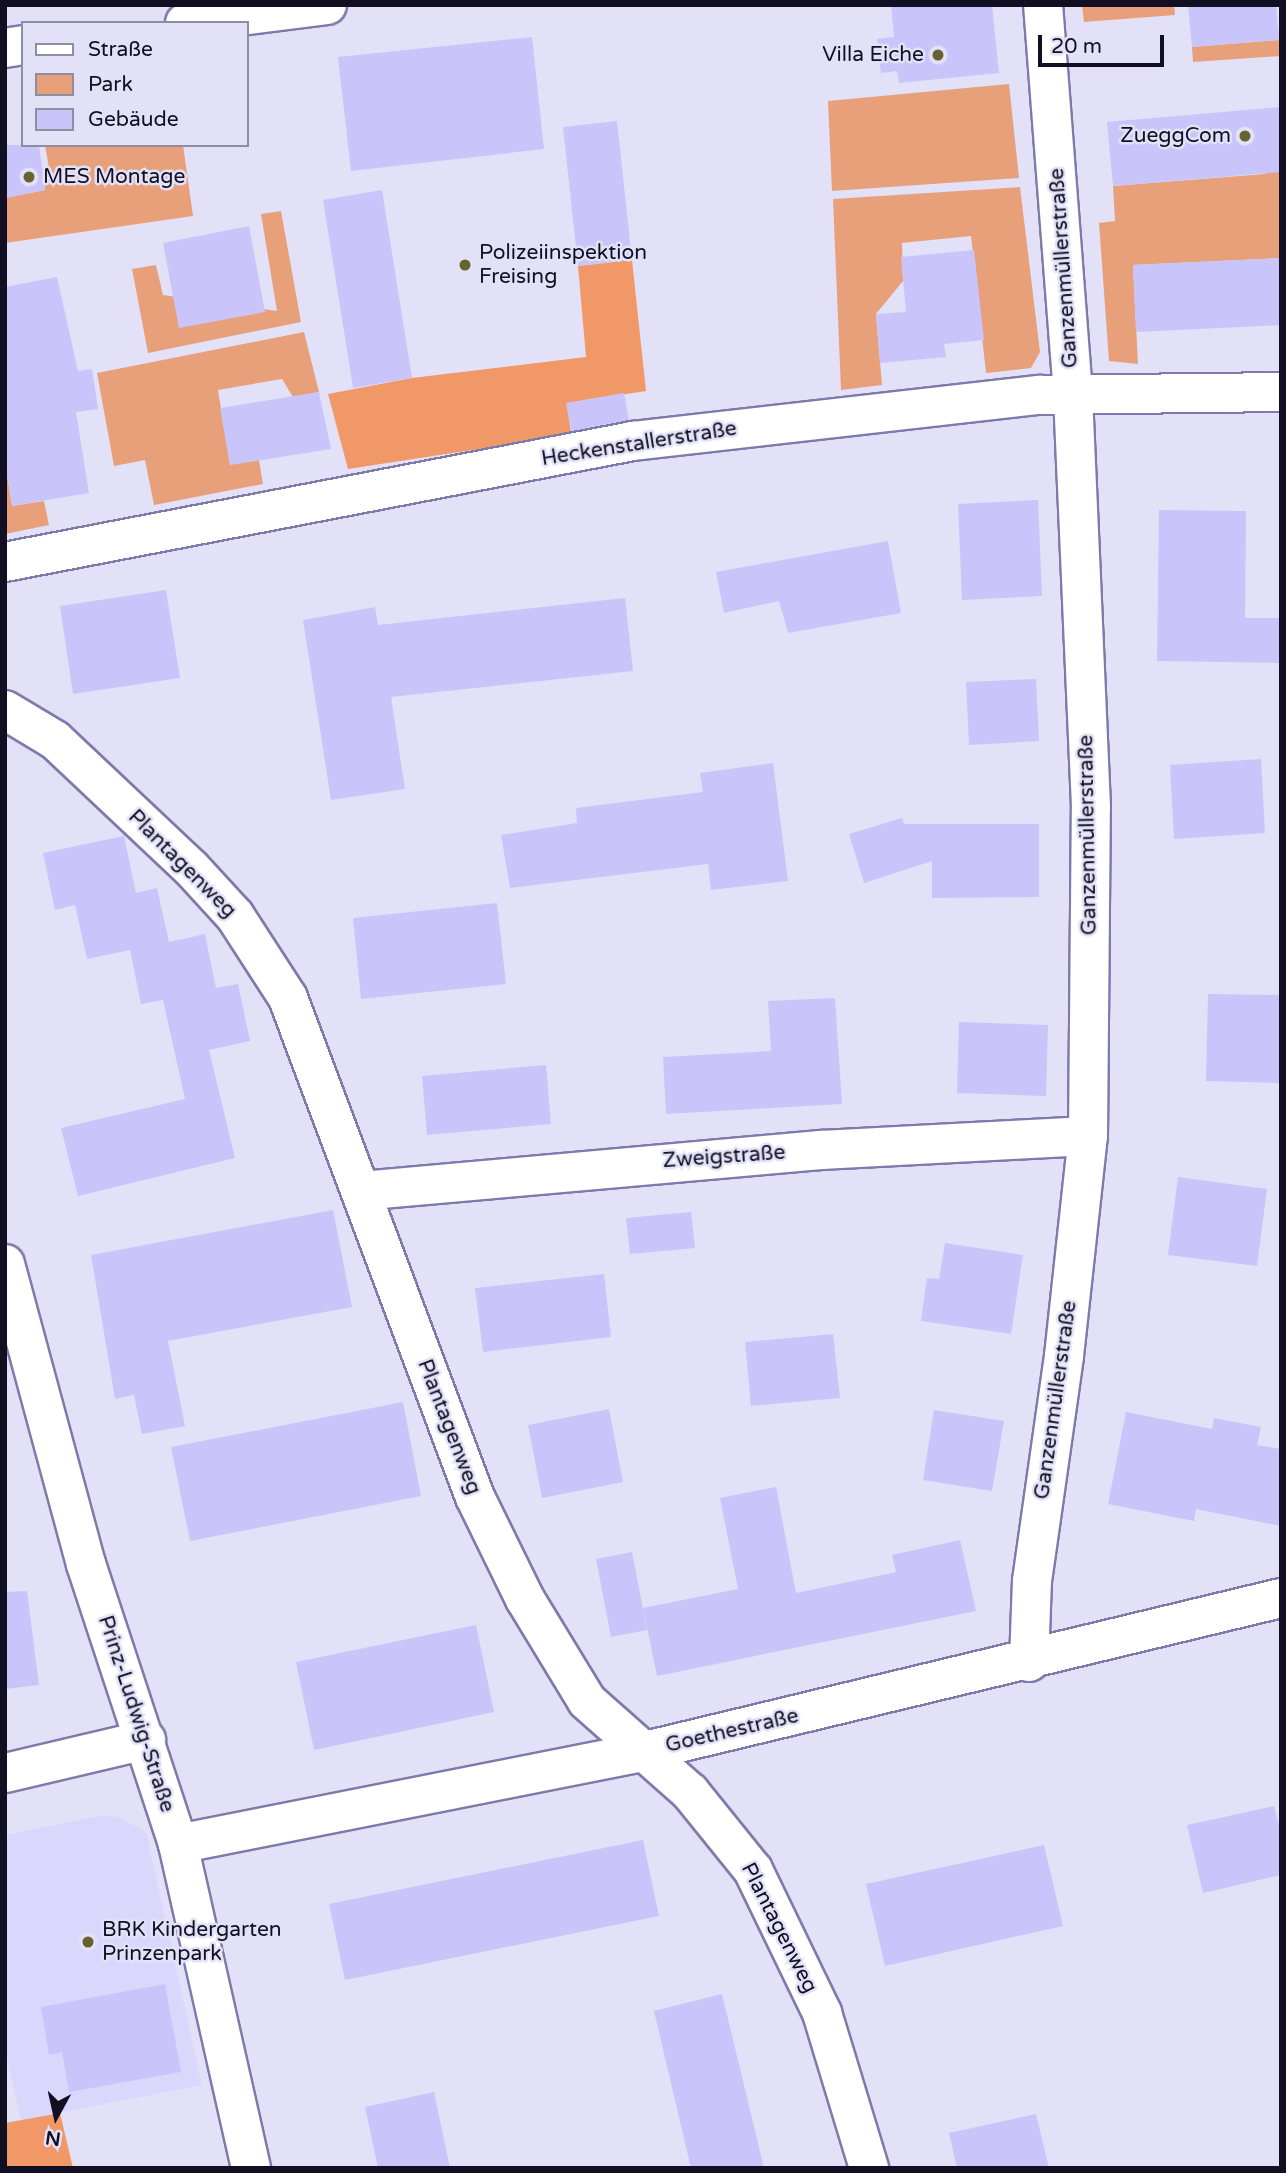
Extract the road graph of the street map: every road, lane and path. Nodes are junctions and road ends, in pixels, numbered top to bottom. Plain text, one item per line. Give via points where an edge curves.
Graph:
1 (327, 5) edge
2 (1042, 5) edge
3 (201, 21) edge
4 (1281, 392) edge
5 (1073, 394) junction
6 (5, 562) edge
7 (5, 710) edge
8 (1088, 1136) junction
9 (361, 1191) junction
10 (5, 1264) edge
11 (1281, 1598) edge
12 (1029, 1662) junction
13 (146, 1740) junction
14 (641, 1752) junction
15 (5, 1773) edge
16 (178, 1844) junction
17 (251, 2168) edge
18 (869, 2168) edge

1 - 3 street
2 - 5 street, Ganzenmüllerstraße
4 - 5 street, Heckenstallerstraße
5 - 6 street, Heckenstallerstraße via 892,409 633,441
5 - 8 street, Ganzenmüllerstraße via 1091,807
7 - 9 street, Plantagenweg via 55,740 191,868 235,916 288,998
8 - 9 street, Zweigstraße via 821,1150
8 - 12 street, Ganzenmüllerstraße via 1064,1356 1032,1581
9 - 14 street, Plantagenweg via 475,1497 525,1599 587,1701
10 - 13 street, Prinz-Ludwig-Straße via 86,1564
11 - 12 street, Goethestraße
12 - 14 street, Goethestraße
13 - 15 street
13 - 16 street, Prinz-Ludwig-Straße
14 - 16 street, Goethestraße
14 - 18 street, Plantagenweg via 690,1792 753,1870 822,2013
16 - 17 street, Prinz-Ludwig-Straße

